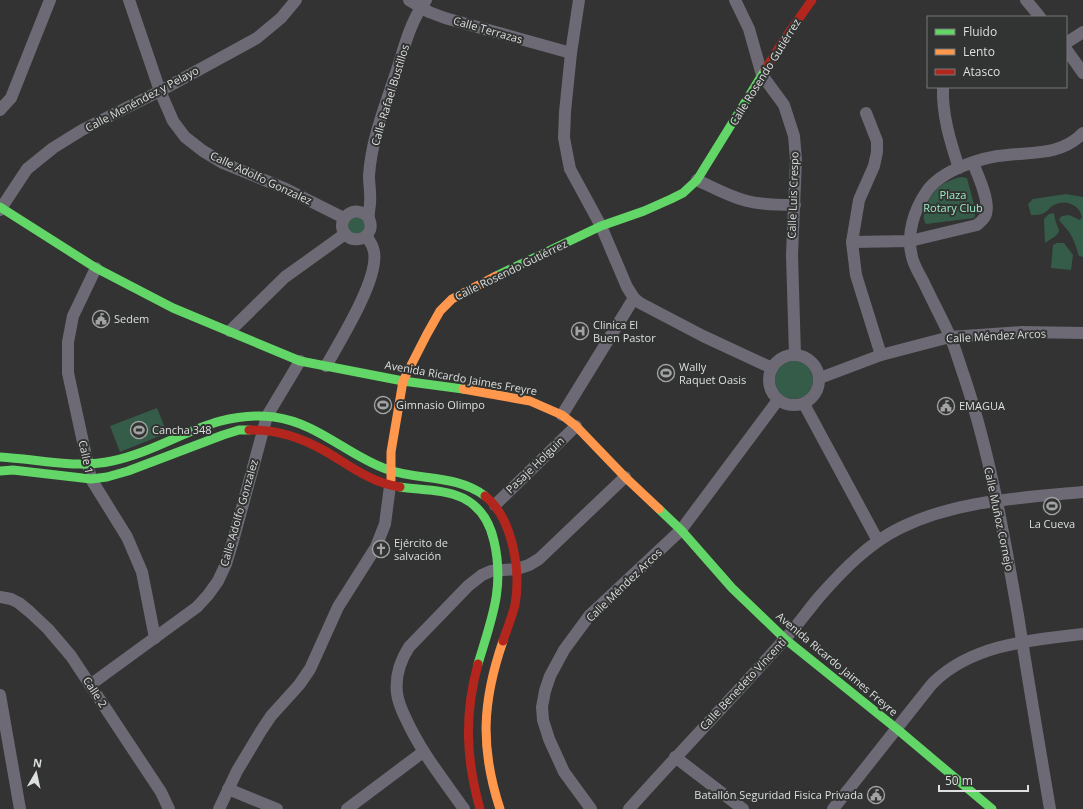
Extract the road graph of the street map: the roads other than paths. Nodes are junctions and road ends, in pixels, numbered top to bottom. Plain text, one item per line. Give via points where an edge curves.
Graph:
1 (50, 0) edge
2 (129, 0) edge
3 (296, 0) edge
4 (408, 0) edge
5 (579, 0) edge
6 (735, 0) edge
7 (812, 0) edge
8 (1026, 0) edge
9 (423, 4) edge
10 (1039, 16) edge
11 (1083, 32) edge
12 (1067, 42) edge
13 (1067, 50) edge
14 (571, 53) junction
15 (1083, 73) edge
16 (762, 75) junction
17 (943, 88) edge
18 (160, 91) junction
19 (0, 110) edge
20 (866, 113) dead end
21 (1083, 133) edge
22 (973, 163) junction
23 (959, 168) junction
24 (698, 180) junction
25 (795, 205) junction
26 (0, 208) edge
27 (344, 218) junction
28 (369, 218) junction
29 (601, 226) junction
30 (345, 234) junction
31 (366, 236) junction
32 (910, 241) junction
33 (852, 242) junction
34 (96, 268) junction
35 (634, 298) junction
36 (230, 331) junction
37 (1083, 333) edge
38 (950, 337) junction
39 (795, 355) junction
40 (881, 355) junction
41 (300, 361) junction
42 (326, 366) junction
43 (772, 368) junction
44 (820, 378) junction
45 (403, 381) junction
46 (778, 400) junction
47 (804, 404) junction
48 (562, 415) junction
49 (267, 416) junction
50 (576, 426) junction
51 (263, 430) junction
52 (0, 457) edge
53 (87, 465) junction
54 (0, 471) edge
55 (391, 471) junction
56 (625, 477) junction
57 (91, 479) junction
58 (390, 486) junction
59 (1083, 492) edge
60 (996, 500) junction
61 (495, 504) junction
62 (681, 530) junction
63 (878, 541) junction
64 (517, 569) junction
65 (500, 570) junction
66 (0, 597) edge
67 (1083, 634) edge
68 (155, 638) junction
69 (785, 639) junction
70 (1022, 641) junction
71 (90, 685) junction
72 (0, 695) edge
73 (897, 729) junction
74 (423, 752) junction
75 (675, 757) junction
76 (228, 789) junction
77 (20, 809) edge
78 (169, 809) edge
79 (219, 809) edge
80 (277, 809) edge
81 (347, 809) edge
82 (464, 809) edge
83 (480, 809) edge
84 (500, 809) edge
85 (591, 809) edge
86 (629, 809) edge
87 (743, 809) edge
88 (833, 809) edge
89 (992, 809) edge
90 (1050, 809) edge

1 - 19 street via 11,98
2 - 18 street, Calle Adolfo Gonzalez
3 - 18 street, Calle Menéndez y Pelayo via 281,18 257,38
4 - 9 street, Calle Terrazas
5 - 14 street
6 - 16 street, Calle Luis Crespo via 749,28
7 - 16 street, Calle Rosendo Gutiérrez
8 - 10 street
9 - 14 street, Calle Terrazas via 429,12 446,18
9 - 28 street, Calle Rafael Bustillos via 413,22 379,124 370,176
11 - 12 street
13 - 15 street
14 - 29 street via 564,138 570,169
16 - 24 street, Calle Rosendo Gutiérrez
16 - 25 street, Calle Luis Crespo via 784,106 794,136
17 - 23 street via 944,115
18 - 26 street, Calle Menéndez y Pelayo via 82,130 53,148 27,169
18 - 27 street, Calle Adolfo Gonzalez via 173,121 185,137 203,151 223,163 286,189
20 - 33 street via 878,141 877,152 874,166 859,200
21 - 22 street, Calle Muñoz Cornejo via 1057,150 1004,155
22 - 23 street, Calle Muñoz Cornejo
22 - 32 street via 987,201 984,219 977,225
23 - 32 street, Calle Muñoz Cornejo via 938,179 928,189 914,216
24 - 25 street via 747,201
24 - 29 street, Calle Rosendo Gutiérrez via 671,199
25 - 39 street, Calle Luis Crespo via 792,255
26 - 34 street, Avenida Ricardo Jaimes Freyre
27 - 28 street via 354,211 363,212
27 - 30 street via 342,226
28 - 31 street via 371,226
29 - 35 street
29 - 45 street, Calle Rosendo Gutiérrez via 452,299 440,311
30 - 31 street via 358,240
30 - 36 street via 285,277
31 - 42 street via 375,254 372,276
32 - 33 street
32 - 38 street, Calle Muñoz Cornejo via 912,258
33 - 40 street via 856,275
34 - 36 street, Avenida Ricardo Jaimes Freyre via 172,308
34 - 53 street, Calle 1 via 73,316 68,342 68,373
35 - 43 street via 703,336
35 - 48 street
36 - 41 street, Avenida Ricardo Jaimes Freyre
37 - 38 street, Calle Méndez Arcos via 1022,332
38 - 40 street, Calle Méndez Arcos
38 - 60 street, Calle Muñoz Cornejo via 978,417
39 - 43 street via 782,358
39 - 44 street via 809,359
40 - 44 street, Calle Méndez Arcos
41 - 42 street, Avenida Ricardo Jaimes Freyre
41 - 49 street, Calle Adolfo Gonzalez
42 - 45 street, Avenida Ricardo Jaimes Freyre
43 - 46 street via 769,382 773,395
44 - 47 street via 814,396
45 - 48 street, Avenida Ricardo Jaimes Freyre via 530,400
45 - 55 street, Calle Rosendo Gutiérrez via 394,429
46 - 47 street via 791,406
46 - 62 street, Calle Méndez Arcos
47 - 63 street
48 - 50 street, Avenida Ricardo Jaimes Freyre
49 - 51 street, Calle Adolfo Gonzalez
49 - 53 street via 223,420 112,461
49 - 55 street via 311,427
50 - 56 street, Avenida Ricardo Jaimes Freyre
50 - 61 street, Pasaje Holguin
51 - 57 street via 234,432 108,477
51 - 58 street via 301,439 362,474
51 - 68 street, Calle Adolfo Gonzalez via 233,541 218,581 197,607
52 - 53 street
53 - 57 street, Calle 1
54 - 57 street via 26,471
55 - 58 street, Calle Rosendo Gutiérrez
55 - 61 street via 450,480 482,493
56 - 62 street, Avenida Ricardo Jaimes Freyre
56 - 64 street via 539,559
57 - 68 street, Calle 1 via 127,537 142,572
58 - 65 street via 462,497 472,504 489,524
58 - 76 street, Calle Rosendo Gutiérrez via 385,524 376,547 338,607 310,669 271,716 236,771
59 - 60 street, Calle Benedeto Vincenti
60 - 63 street, Calle Benedeto Vincenti via 939,513 900,528
60 - 70 street, Calle Muñoz Cornejo
61 - 64 street via 504,518
62 - 69 street, Avenida Ricardo Jaimes Freyre via 732,588
62 - 85 street, Calle Méndez Arcos via 589,616 564,650 545,691 543,720 549,739 564,772
63 - 69 street, Calle Benedeto Vincenti via 851,563
64 - 65 street
64 - 84 street via 514,608 499,652 484,725 487,762
65 - 74 street via 482,574 468,586 409,647 400,663 396,680 400,706
65 - 83 street via 494,616 477,670 468,723 469,754
66 - 71 street, Calle 2 via 19,603 48,629 71,656
67 - 70 street
68 - 71 street, Calle Adolfo Gonzalez
69 - 73 street, Avenida Ricardo Jaimes Freyre
69 - 75 street, Calle Benedeto Vincenti
70 - 73 street via 983,652 951,669 935,682
70 - 90 street, Calle Muñoz Cornejo
71 - 78 street, Calle 2 via 161,792
72 - 77 street
73 - 88 street
73 - 89 street, Avenida Ricardo Jaimes Freyre
74 - 81 street
74 - 82 street
75 - 86 street, Calle Benedeto Vincenti
75 - 87 street
76 - 79 street, Calle Rosendo Gutiérrez
76 - 80 street

